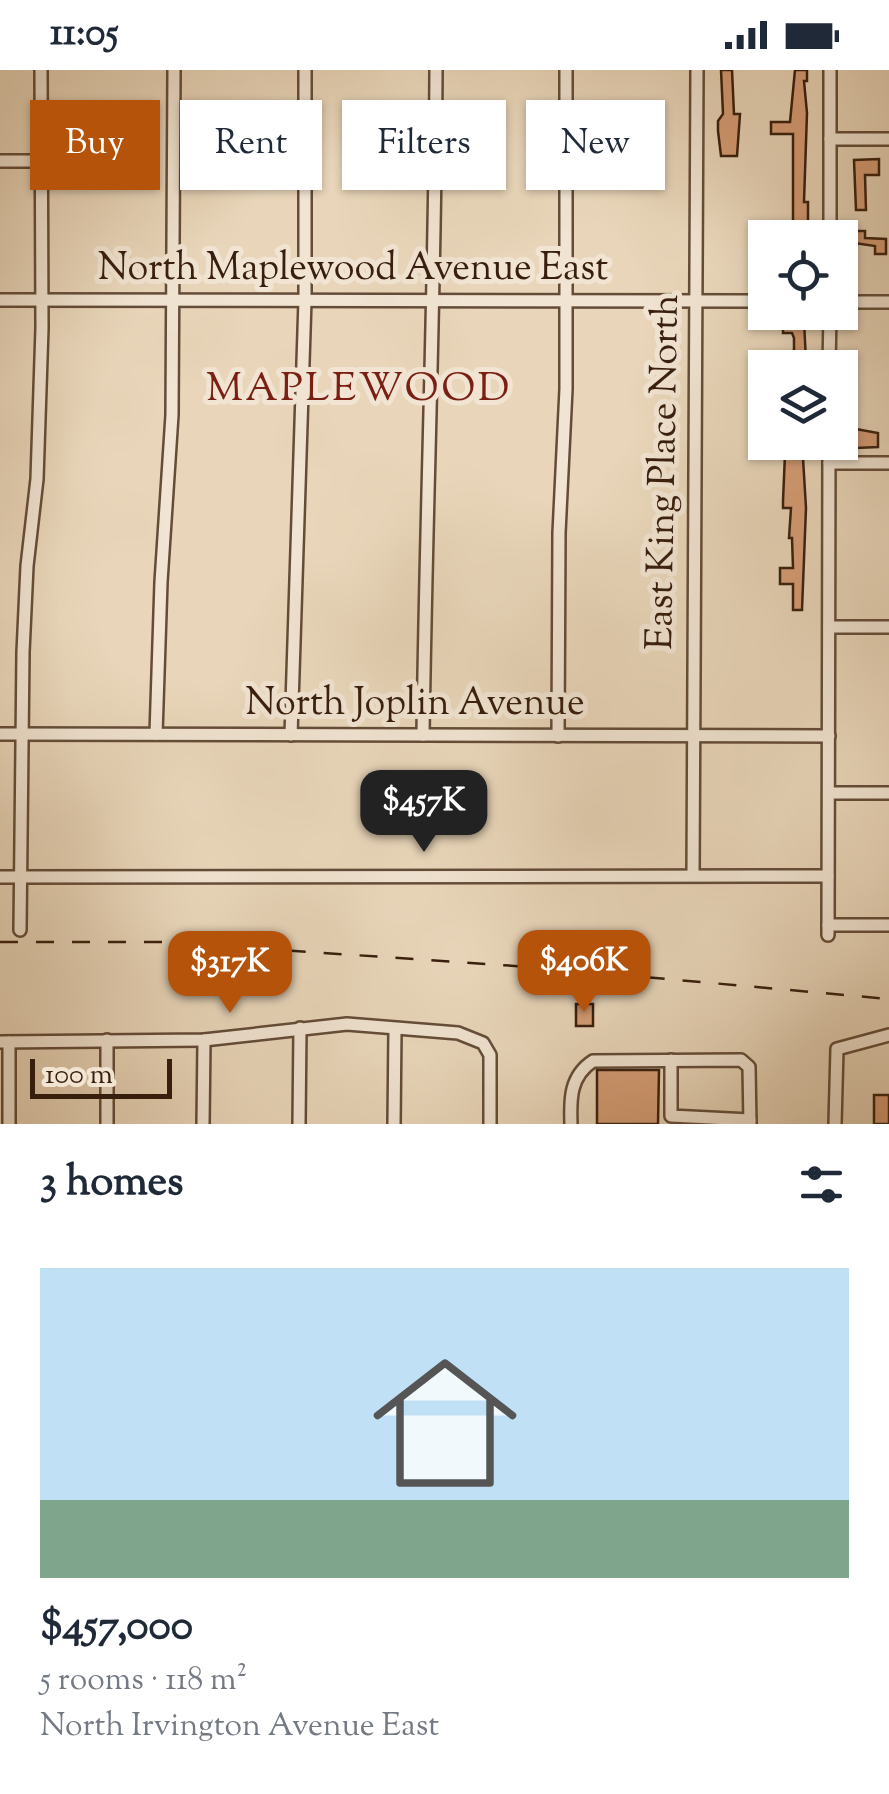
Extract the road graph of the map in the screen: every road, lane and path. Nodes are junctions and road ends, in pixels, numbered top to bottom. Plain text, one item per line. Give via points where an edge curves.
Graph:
1 (41, 70) edge
2 (174, 70) edge
3 (305, 70) edge
4 (436, 70) edge
5 (566, 70) edge
6 (697, 70) edge
7 (830, 70) edge
8 (41, 100) edge
9 (830, 139) junction
10 (889, 139) edge
11 (0, 161) edge
12 (30, 161) edge
13 (41, 190) edge
14 (830, 220) edge
15 (0, 300) edge
16 (42, 300) junction
17 (174, 300) junction
18 (305, 300) junction
19 (697, 300) junction
20 (566, 301) junction
21 (748, 301) edge
22 (435, 302) junction
23 (858, 302) edge
24 (889, 302) edge
25 (829, 463) joint
26 (889, 463) edge
27 (829, 627) junction
28 (889, 627) edge
29 (0, 734) edge
30 (20, 734) junction
31 (156, 734) junction
32 (291, 735) junction
33 (423, 735) junction
34 (692, 735) junction
35 (558, 736) junction
36 (829, 736) junction
37 (889, 792) edge
38 (828, 793) junction
39 (693, 875) junction
40 (20, 876) junction
41 (828, 876) junction
42 (0, 877) edge
43 (889, 924) edge
44 (20, 930) dead end
45 (300, 1028) junction
46 (395, 1029) junction
47 (889, 1035) edge
48 (107, 1040) junction
49 (204, 1040) junction
50 (5, 1042) edge
51 (671, 1060) junction
52 (724, 1122) edge
53 (750, 1122) edge
54 (10, 1124) edge
55 (108, 1124) edge
56 (204, 1124) edge
57 (299, 1124) edge
58 (394, 1124) edge
59 (490, 1124) edge
60 (571, 1124) edge
61 (835, 1124) edge

1 - 8 street
2 - 17 street
3 - 18 street
4 - 22 street
5 - 20 street
6 - 19 street, East King Place North
7 - 9 street
9 - 10 street
9 - 14 street
11 - 12 street
13 - 16 street
15 - 16 street, North Maplewood Avenue East
16 - 17 street, North Maplewood Avenue East
16 - 30 street
17 - 18 street, North Maplewood Avenue East
17 - 31 street
18 - 22 street, North Maplewood Avenue East
18 - 32 street
19 - 20 street, North Maplewood Avenue East
19 - 21 street, North Maplewood Avenue East
19 - 34 street, East King Place North
20 - 22 street, North Maplewood Avenue East
20 - 35 street
22 - 33 street
23 - 24 street
25 - 26 street
25 - 27 street
27 - 28 street
27 - 36 street
29 - 30 street, North Joplin Avenue
30 - 31 street, North Joplin Avenue
30 - 40 street
31 - 32 street, North Joplin Avenue
32 - 33 street, North Joplin Avenue
33 - 35 street, North Joplin Avenue
34 - 35 street, North Joplin Avenue
34 - 36 street, North Joplin Avenue
34 - 39 street, East King Place North
36 - 38 street
37 - 38 street
38 - 41 street
39 - 40 street
39 - 41 street
40 - 42 street
40 - 44 street
41 - 43 street via 828,930
45 - 46 street
45 - 49 street
45 - 57 street
46 - 58 street
46 - 59 street via 458,1033 483,1043 490,1055
47 - 61 street via 836,1049
48 - 49 street
48 - 50 street
48 - 55 street
49 - 56 street
50 - 54 street
51 - 52 street via 672,1116
51 - 53 street via 741,1060 749,1067
51 - 60 street via 584,1066 570,1095
52 - 53 street

